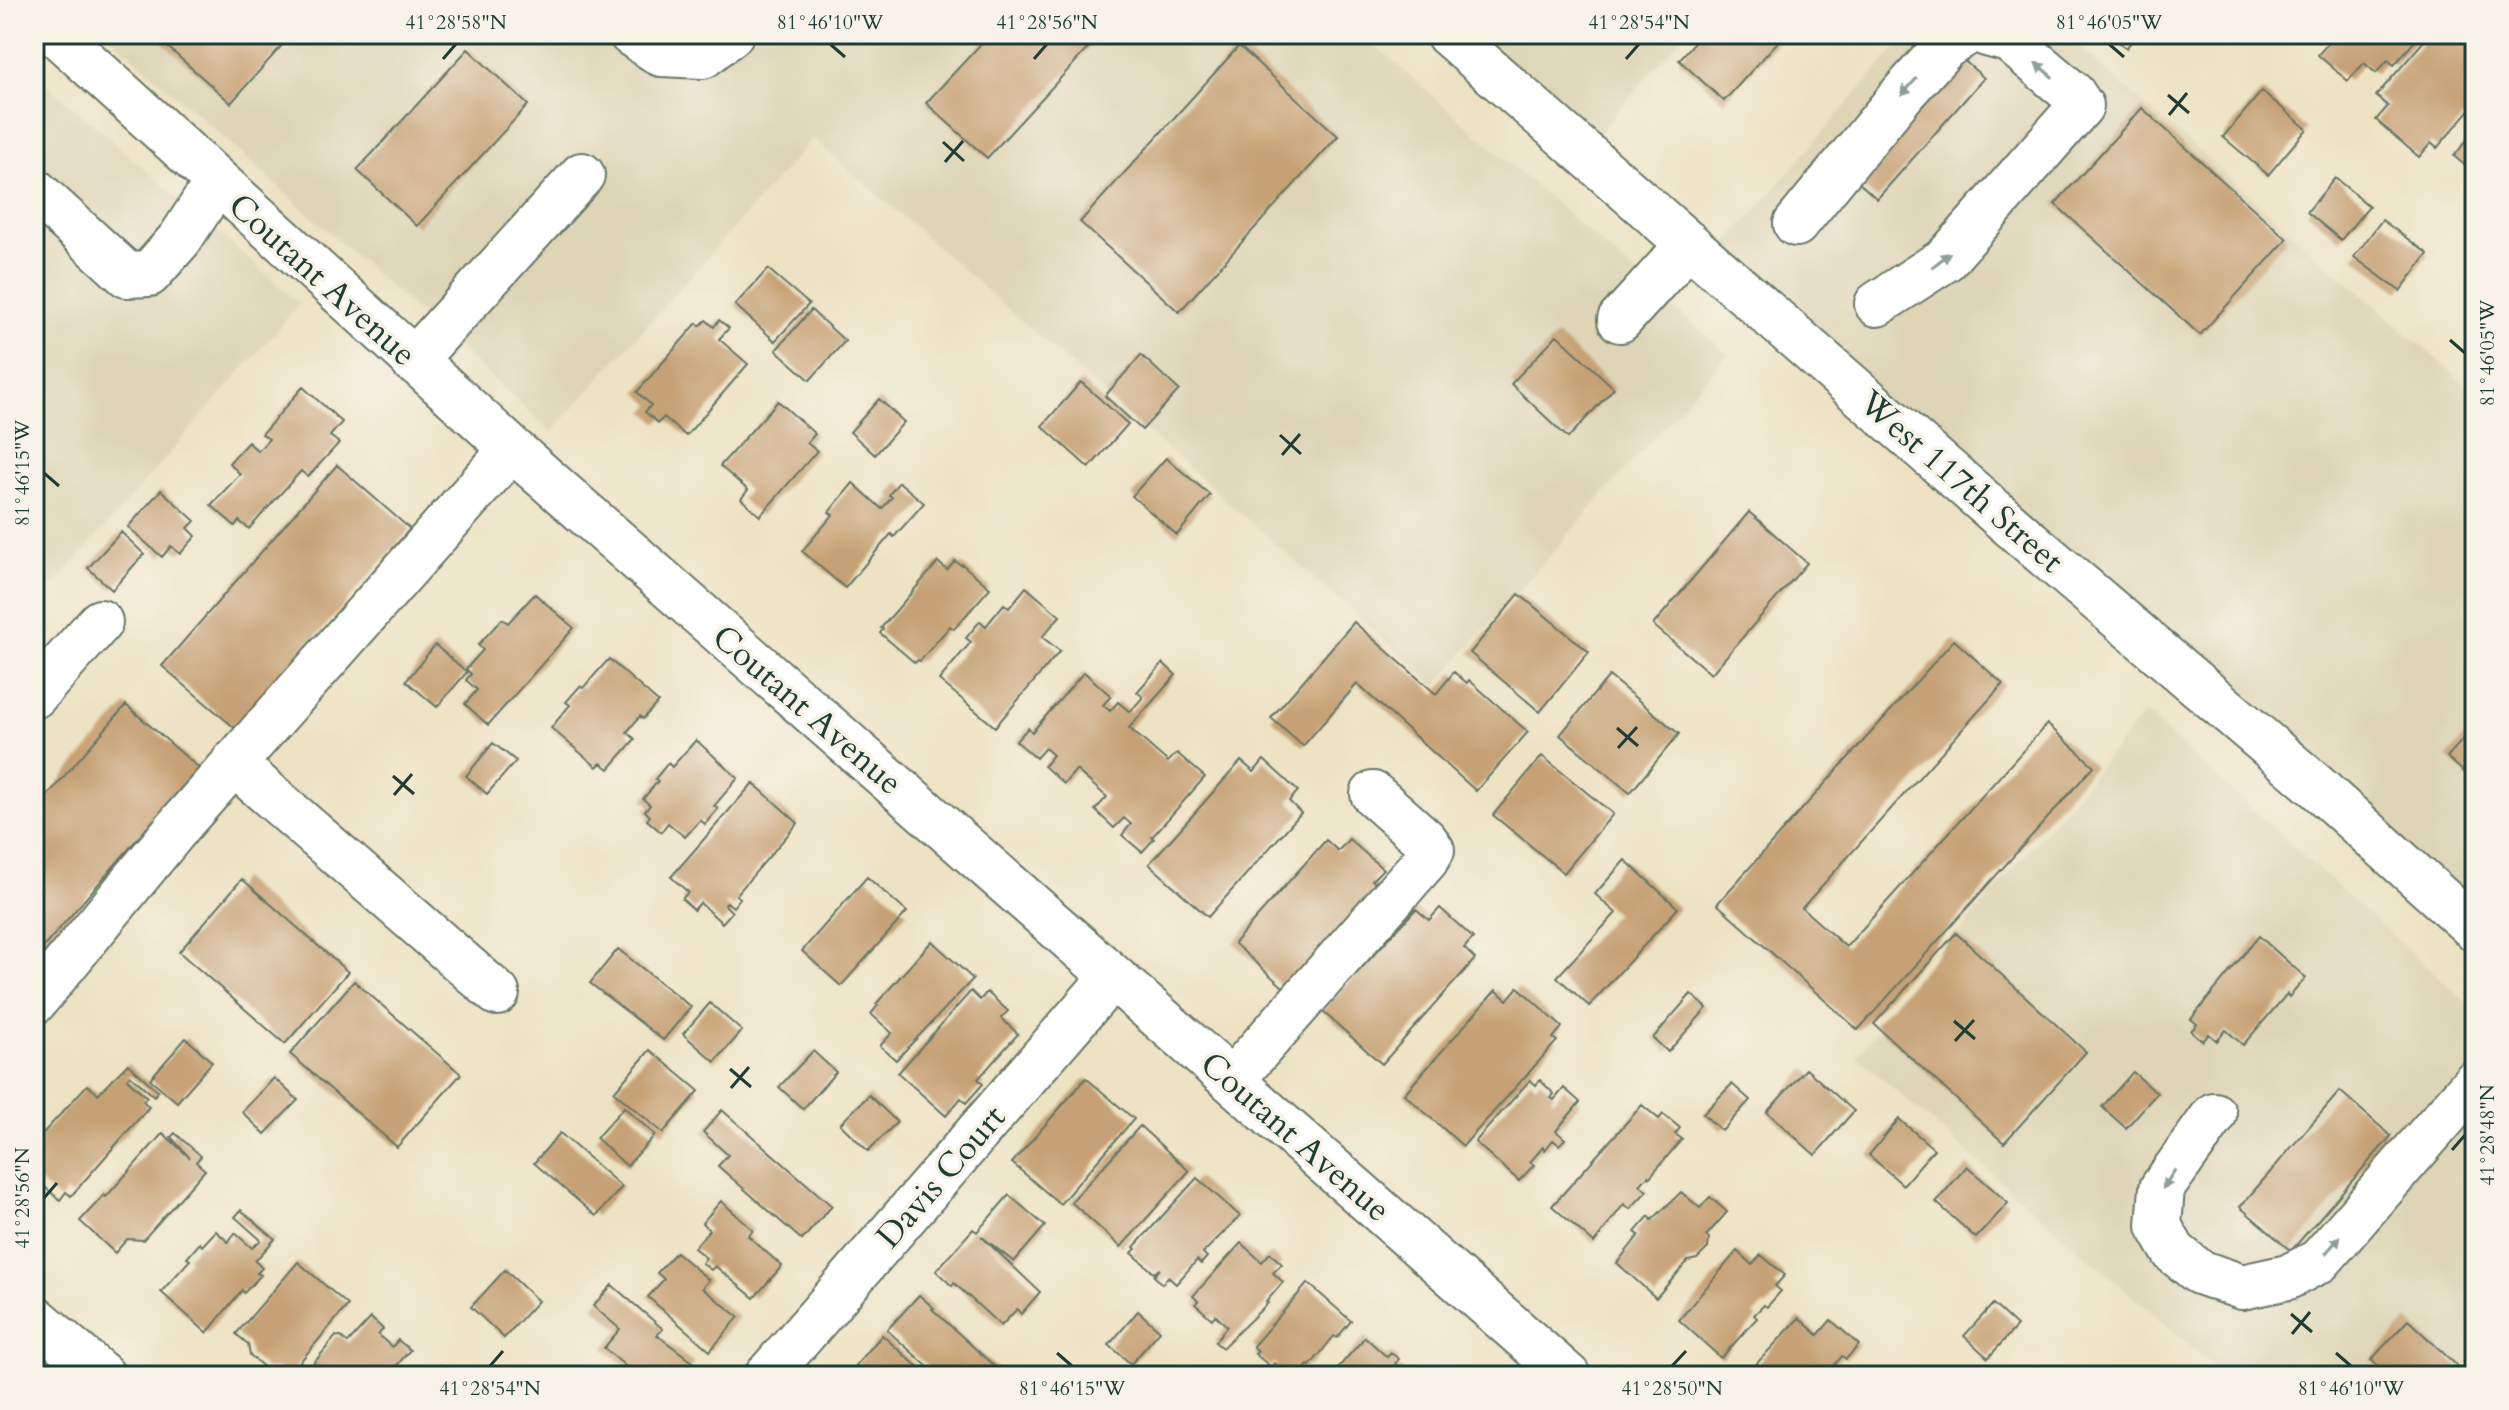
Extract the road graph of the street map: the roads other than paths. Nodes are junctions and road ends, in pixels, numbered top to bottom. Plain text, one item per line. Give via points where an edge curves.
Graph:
1 (56, 34) edge
2 (631, 34) edge
3 (731, 34) edge
4 (1448, 34) edge
5 (1965, 34) edge
6 (1987, 34) edge
7 (582, 175) dead end
8 (217, 182) junction
9 (34, 190) edge
10 (1796, 224) dead end
11 (1689, 244) junction
12 (1877, 304) dead end
13 (1620, 320) dead end
14 (413, 361) junction
15 (512, 449) junction
16 (100, 622) dead end
17 (34, 696) edge
18 (233, 763) junction
19 (1373, 794) dead end
20 (2475, 929) edge
21 (1112, 977) junction
22 (497, 993) dead end
23 (34, 1002) edge
24 (1232, 1080) junction
25 (2475, 1082) edge
26 (2214, 1115) dead end
27 (34, 1317) edge
28 (103, 1376) edge
29 (767, 1376) edge
30 (1568, 1376) edge

1 - 8 street, Coutant Avenue
2 - 3 street via 661,54 703,56
4 - 11 street, West 117th Street
5 -> 10 street via 1945,47 1904,92
12 -> 6 street via 1946,259 2081,106 2009,40
7 - 14 street
8 - 9 street via 180,239 149,274 127,275
8 - 14 street, Coutant Avenue
11 - 13 street
11 - 20 street, West 117th Street
14 - 15 street, Coutant Avenue
15 - 18 street
15 - 21 street, Coutant Avenue
16 - 17 street
18 - 22 street
18 - 23 street
19 - 24 street via 1432,850
21 - 24 street, Coutant Avenue
21 - 29 street, Davis Court
24 - 30 street, Coutant Avenue
26 -> 25 street via 2162,1188 2159,1226 2174,1252 2199,1272 2242,1287 2288,1277 2319,1261
27 - 28 street

